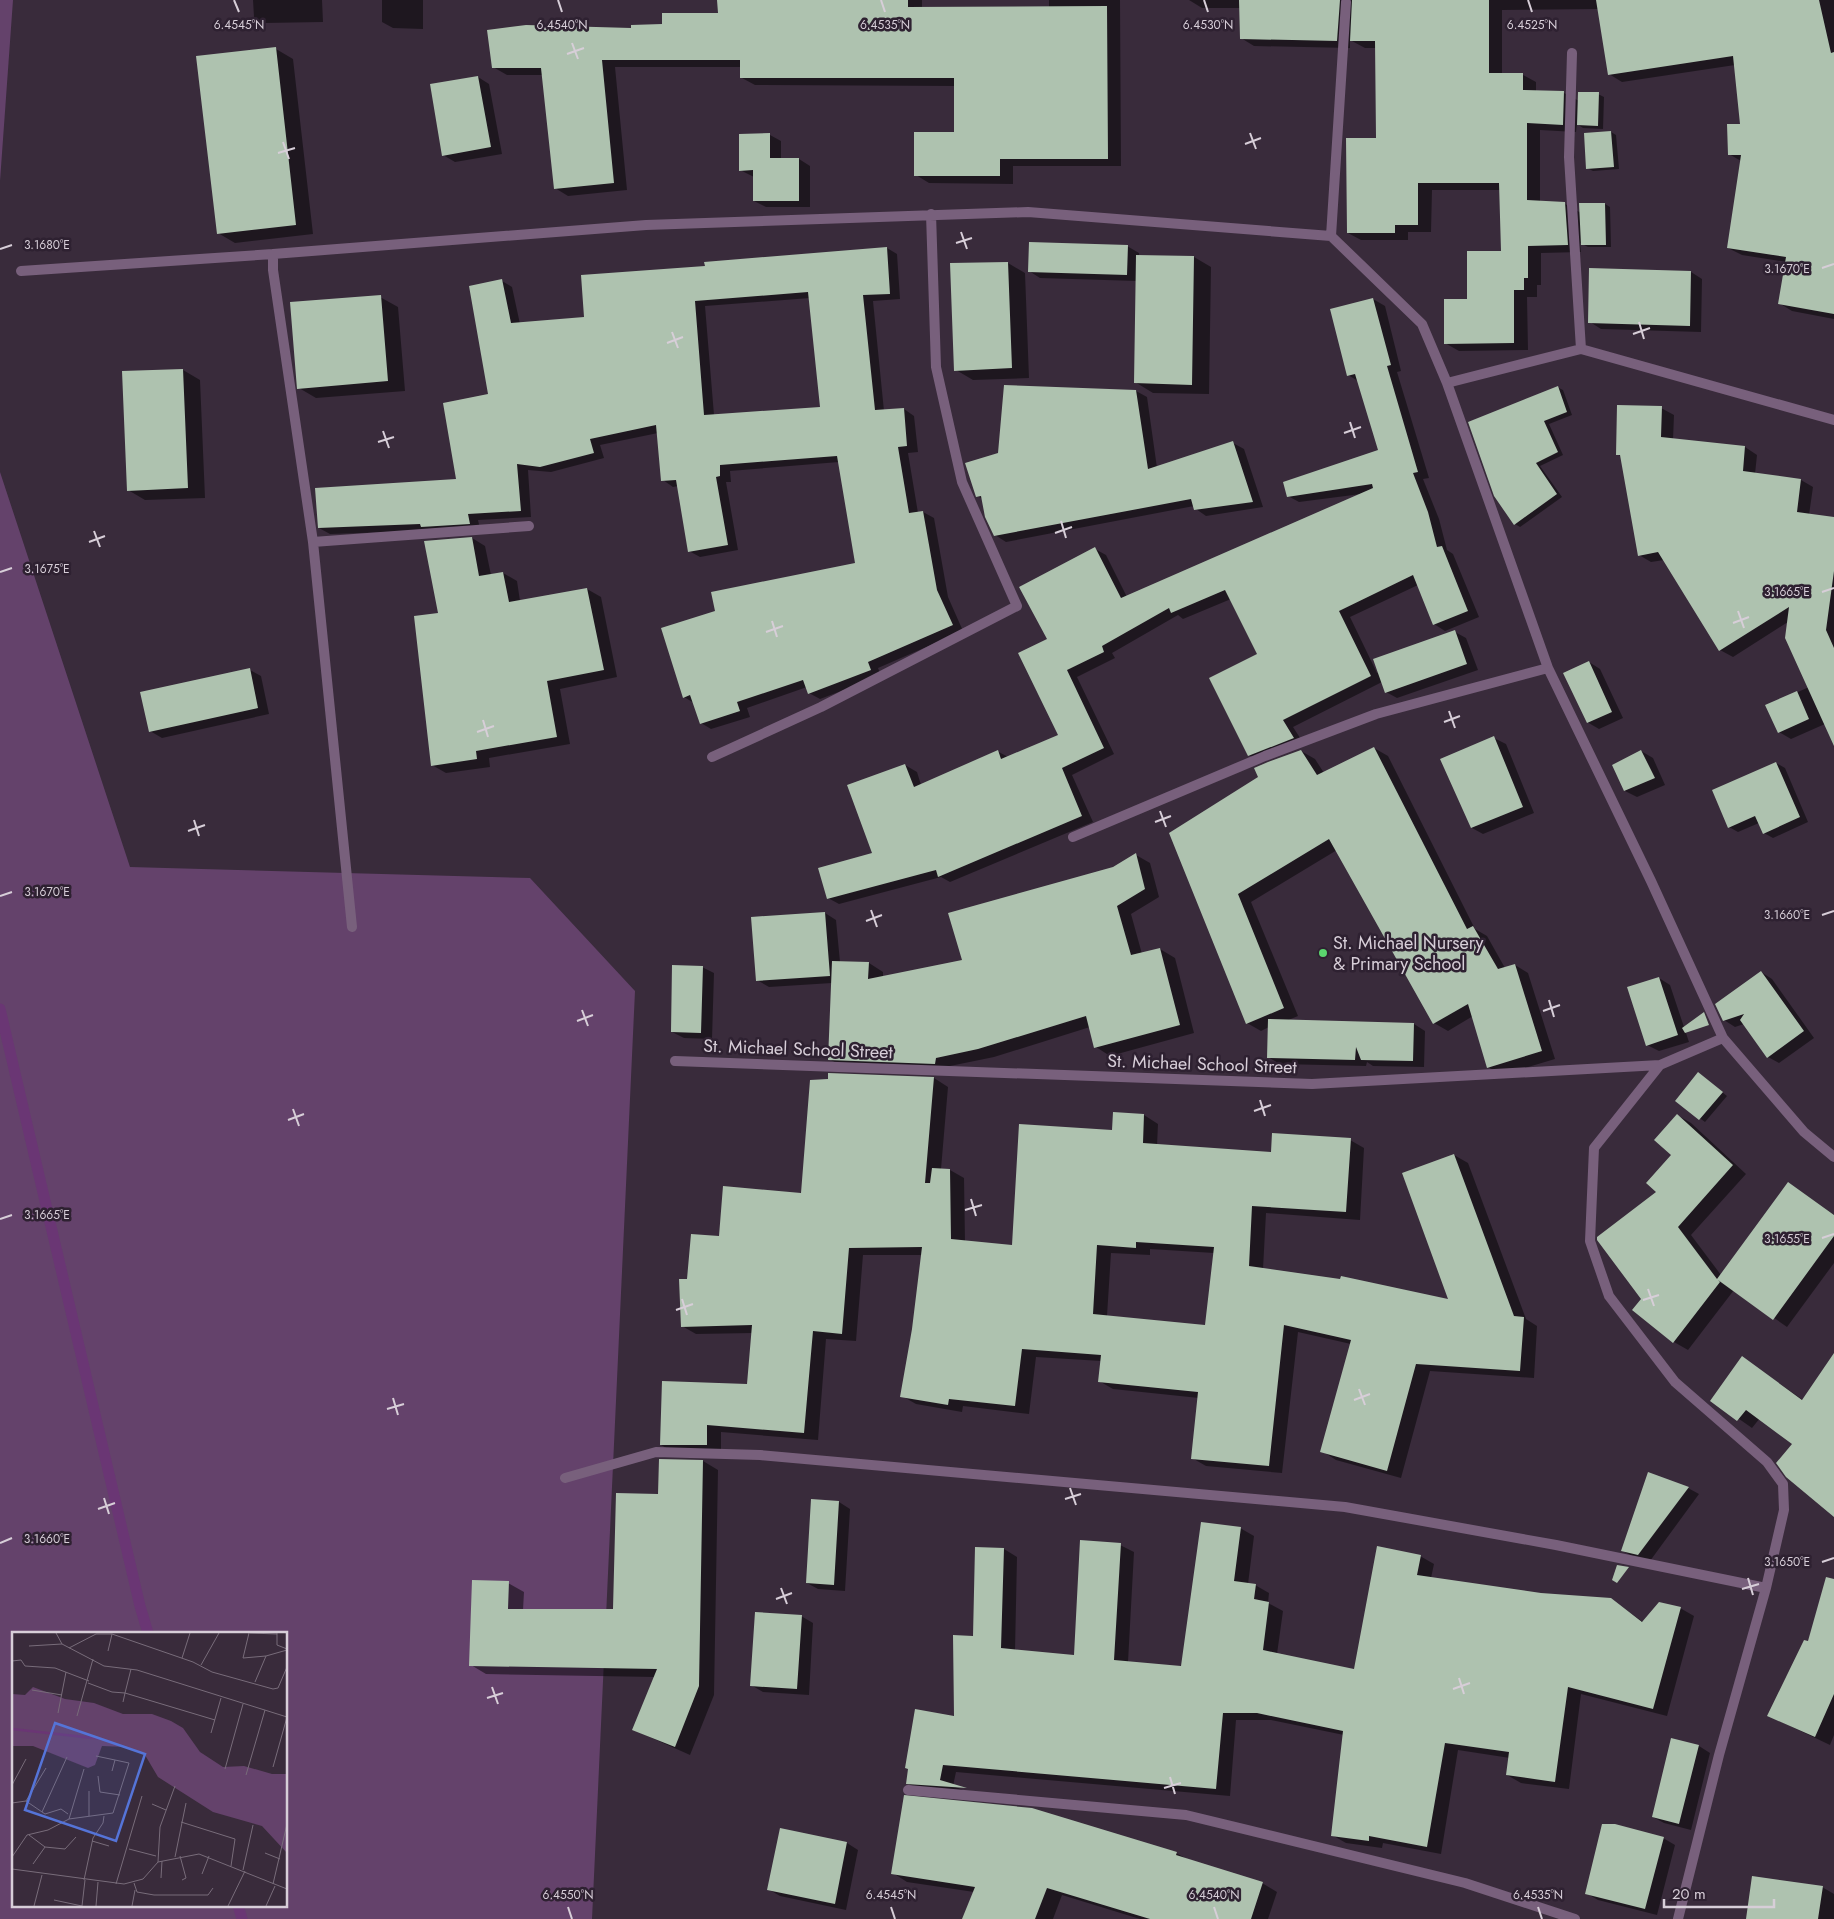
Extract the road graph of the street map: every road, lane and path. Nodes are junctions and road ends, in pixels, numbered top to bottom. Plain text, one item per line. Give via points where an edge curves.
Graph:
1 (1346, 2) dead end
2 (1572, 52) dead end
3 (931, 214) junction
4 (1331, 236) junction
5 (273, 254) junction
6 (21, 271) dead end
7 (1581, 349) junction
8 (1447, 383) junction
9 (1834, 420) edge
10 (529, 526) dead end
11 (313, 542) junction
12 (1548, 668) junction
13 (712, 757) dead end
14 (1073, 837) dead end
15 (352, 927) dead end
16 (1723, 1038) junction
17 (675, 1061) dead end
18 (1660, 1065) junction
19 (1834, 1157) edge
20 (565, 1478) dead end
21 (1766, 1588) junction
22 (908, 1790) dead end
23 (1575, 1919) edge
24 (1678, 1919) edge

1 - 4 street
2 - 7 street via 1569,157
3 - 4 street via 1028,212
3 - 5 street via 646,225
3 - 13 street via 936,367 962,482 1017,606 821,707
4 - 8 street via 1422,324
5 - 6 street
5 - 11 street
7 - 8 street
7 - 9 street
8 - 12 street
10 - 11 street
11 - 15 street
12 - 14 street via 1376,714 1265,756
12 - 16 street
16 - 18 street, St. Michael School Street
16 - 19 street via 1804,1132
17 - 18 street, St. Michael School Street via 1312,1084
18 - 21 street via 1594,1148 1590,1241 1609,1296 1675,1382 1767,1462 1783,1484 1784,1510
20 - 21 street via 656,1452 760,1455 1346,1507
21 - 24 street via 1719,1755
22 - 23 street via 1186,1815 1465,1883

